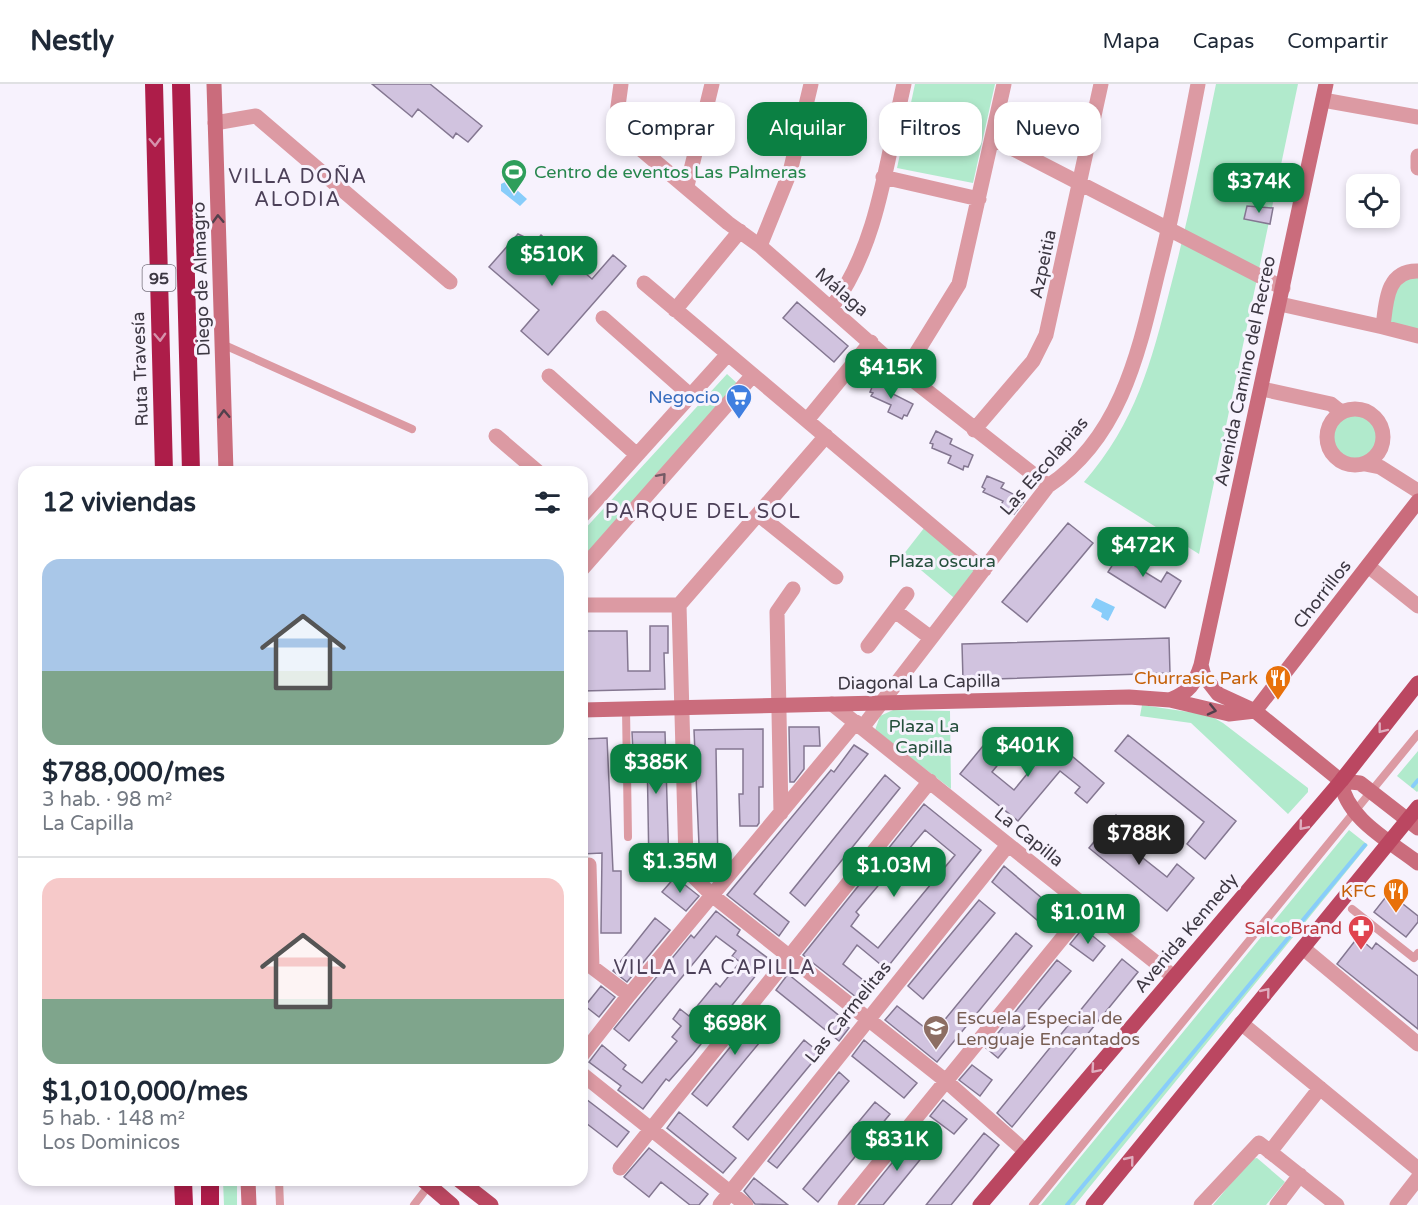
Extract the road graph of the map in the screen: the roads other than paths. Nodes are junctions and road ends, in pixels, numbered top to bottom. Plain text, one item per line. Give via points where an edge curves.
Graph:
1 (154, 84) edge
2 (181, 84) edge
3 (214, 84) edge
4 (621, 84) edge
5 (712, 84) edge
6 (811, 84) edge
7 (1004, 84) edge
8 (1101, 84) edge
9 (1198, 84) edge
10 (1326, 84) edge
11 (903, 85) edge
12 (1323, 100) junction
13 (1418, 117) edge
14 (215, 123) junction
15 (992, 138) junction
16 (1418, 156) edge
17 (1418, 168) edge
18 (883, 177) junction
19 (1080, 183) junction
20 (687, 186) junction
21 (979, 199) junction
22 (1169, 229) junction
23 (740, 231) junction
24 (760, 246) junction
25 (1418, 271) edge
26 (450, 282) dead end
27 (644, 283) dead end
28 (1283, 288) junction
29 (1280, 304) junction
30 (831, 308) junction
31 (675, 310) junction
32 (603, 318) dead end
33 (1383, 327) junction
34 (1418, 336) edge
35 (870, 342) junction
36 (222, 344) junction
37 (728, 354) junction
38 (904, 373) junction
39 (753, 375) junction
40 (549, 376) dead end
41 (1262, 389) junction
42 (690, 395) junction
43 (1341, 412) junction
44 (807, 420) junction
45 (412, 429) dead end
46 (974, 430) junction
47 (496, 436) dead end
48 (826, 436) junction
49 (637, 455) junction
50 (1365, 464) junction
51 (164, 466) edge
52 (191, 466) edge
53 (226, 466) edge
54 (531, 466) edge
55 (1048, 486) junction
56 (1418, 491) edge
57 (1418, 501) edge
58 (588, 508) edge
59 (759, 515) junction
60 (588, 561) edge
61 (1368, 566) junction
62 (984, 570) junction
63 (836, 577) dead end
64 (793, 589) dead end
65 (907, 594) dead end
66 (588, 605) edge
67 (679, 605) junction
68 (1418, 606) edge
69 (895, 611) junction
70 (931, 638) junction
71 (868, 646) dead end
72 (1200, 665) junction
73 (1418, 683) edge
74 (1210, 685) junction
75 (1170, 700) junction
76 (881, 703) junction
77 (832, 704) junction
78 (780, 705) junction
79 (681, 707) junction
80 (626, 709) junction
81 (588, 710) edge
82 (1255, 711) junction
83 (859, 725) junction
84 (1418, 734) edge
85 (930, 781) junction
86 (1341, 781) junction
87 (1371, 791) junction
88 (1418, 807) edge
89 (1354, 812) junction
90 (781, 813) junction
91 (1413, 824) edge
92 (628, 837) dead end
93 (1390, 841) junction
94 (1008, 844) junction
95 (1418, 863) edge
96 (589, 865) dead end
97 (713, 896) junction
98 (1086, 909) junction
99 (1352, 909) dead end
100 (1303, 948) junction
101 (1418, 953) edge
102 (790, 957) junction
103 (1174, 977) junction
104 (629, 995) junction
105 (867, 1020) junction
106 (1241, 1023) junction
107 (1418, 1044) edge
108 (588, 1047) edge
109 (588, 1079) edge
110 (945, 1081) junction
111 (1320, 1088) junction
112 (652, 1128) junction
113 (1265, 1148) junction
114 (1025, 1151) junction
115 (620, 1168) dead end
116 (1418, 1169) edge
117 (1300, 1175) junction
118 (1418, 1178) edge
119 (183, 1186) edge
120 (210, 1186) edge
121 (248, 1186) edge
122 (279, 1186) edge
123 (426, 1186) edge
124 (432, 1186) edge
125 (466, 1186) edge
126 (730, 1192) junction
127 (184, 1205) edge
128 (210, 1205) edge
129 (249, 1205) edge
130 (280, 1205) edge
131 (414, 1205) edge
132 (452, 1205) edge
133 (489, 1205) edge
134 (720, 1205) edge
135 (746, 1205) edge
136 (845, 1205) edge
137 (980, 1205) edge
138 (1033, 1205) edge
139 (1093, 1205) edge
140 (1202, 1205) edge
141 (1277, 1205) edge
142 (1337, 1205) edge
143 (1397, 1205) edge

1 -> 51 highway, Ruta Travesía / 95
2 - 52 highway, 95
3 - 14 street, Diego de Almagro
4 - 20 street, Málaga via 616,121 624,135
5 - 20 street
6 - 24 street via 790,172
7 - 15 street
8 - 19 street, Azpeitia
9 - 22 street, Las Escolapias
10 - 12 street, Avenida Camino del Recreo
11 - 18 street
12 - 13 street
12 - 28 street, Avenida Camino del Recreo
14 - 26 street via 256,116
36 -> 14 street, Diego de Almagro
15 - 19 street
15 - 21 street
16 - 17 street
18 - 21 street
18 - 30 street via 864,251
19 - 22 street
19 - 46 street, Azpeitia via 1046,335 1022,375
20 - 23 street, Málaga
21 - 38 street via 959,284
22 - 28 street
22 - 55 street, Las Escolapias via 1127,385 1095,442
23 - 24 street, Málaga
23 - 31 street
24 - 30 street, Málaga
25 - 33 street via 1398,276 1392,284 1387,293
27 - 31 street
28 - 29 street, Avenida Camino del Recreo
29 - 33 street
29 - 41 street, Avenida Camino del Recreo
30 - 35 street, Málaga
31 - 37 street
32 - 42 street
33 - 34 street
35 - 38 street, Málaga
35 - 44 street
36 - 45 lane
53 -> 36 street, Diego de Almagro
37 - 39 street
37 - 42 street
38 - 46 street, Málaga
39 - 44 street
60 -> 39 street
40 - 49 street
41 - 43 street via 1331,404
41 - 72 street, Avenida Camino del Recreo
42 - 49 street
43 - 50 street via 1326,436 1332,453 1347,464
43 - 50 street via 1359,409 1376,417 1381,425 1384,434 1380,452
44 - 48 street
46 - 55 street, Málaga
47 - 54 street
48 - 59 street
48 - 62 street
49 - 58 street
50 - 56 street via 1380,467
55 - 62 street, Las Escolapias
57 - 61 street, Chorrillos
59 - 63 street
59 - 67 street
61 - 68 street
61 - 82 street, Chorrillos
62 - 70 street, Las Escolapias
64 - 78 street via 777,612
65 - 69 street
66 - 67 street
67 - 79 street
69 - 70 street
69 - 71 street
70 - 76 street, Las Escolapias
72 - 74 street
72 - 75 street, Avenida Camino del Recreo via 1196,683
73 -> 86 main road, Avenida Kennedy
74 - 75 street via 1194,698
74 - 82 street via 1218,694
75 - 76 street, Diagonal La Capilla via 1129,697
75 -> 82 street, Diagonal La Capilla via 1229,714
76 - 77 street, Diagonal La Capilla
76 - 83 street, Las Escolapias
77 - 78 street, Diagonal La Capilla
77 - 83 street, La Capilla
78 - 79 street, Diagonal La Capilla
78 - 90 street
79 - 80 street, Diagonal La Capilla
79 - 97 street via 686,861 694,877
80 - 81 street, Diagonal La Capilla
80 - 92 lane
82 - 86 street
83 - 85 street, La Capilla
83 - 90 street, Las Escolapias
84 - 87 lane
85 - 94 street, La Capilla
85 - 102 street
86 - 87 street via 1360,783
86 - 89 street via 1346,802
86 -> 103 main road, Avenida Kennedy
87 - 89 lane
87 - 91 street
88 - 91 main road
89 - 93 street
89 - 138 lane
90 - 97 street, Las Escolapias
91 - 93 main road
93 - 95 street
93 - 100 main road
94 - 98 street, La Capilla
94 - 105 street, Las Carmelitas
96 - 104 street via 592,967
97 - 102 street
97 - 104 street, Las Escolapias
98 - 103 street, La Capilla
98 - 110 street
99 - 101 lane via 1414,957
106 -> 100 main road
100 - 107 street
102 - 105 street
102 - 112 street
103 -> 114 main road, Avenida Kennedy
104 - 108 street, Las Escolapias
105 - 110 street
105 - 126 street, Las Carmelitas
106 - 111 street
139 -> 106 main road
109 - 112 street
110 - 114 street
110 - 136 street
111 - 113 street
111 - 116 street
112 - 115 street
112 - 126 street
113 - 117 street
113 - 140 street
114 - 137 main road, Avenida Kennedy
117 - 141 street
117 - 142 street
118 - 143 street
119 - 127 highway
120 - 128 highway
121 - 129 street
122 - 130 lane
123 - 131 lane
124 - 132 main road
125 - 133 main road
126 - 134 street, Las Carmelitas
126 - 135 street

